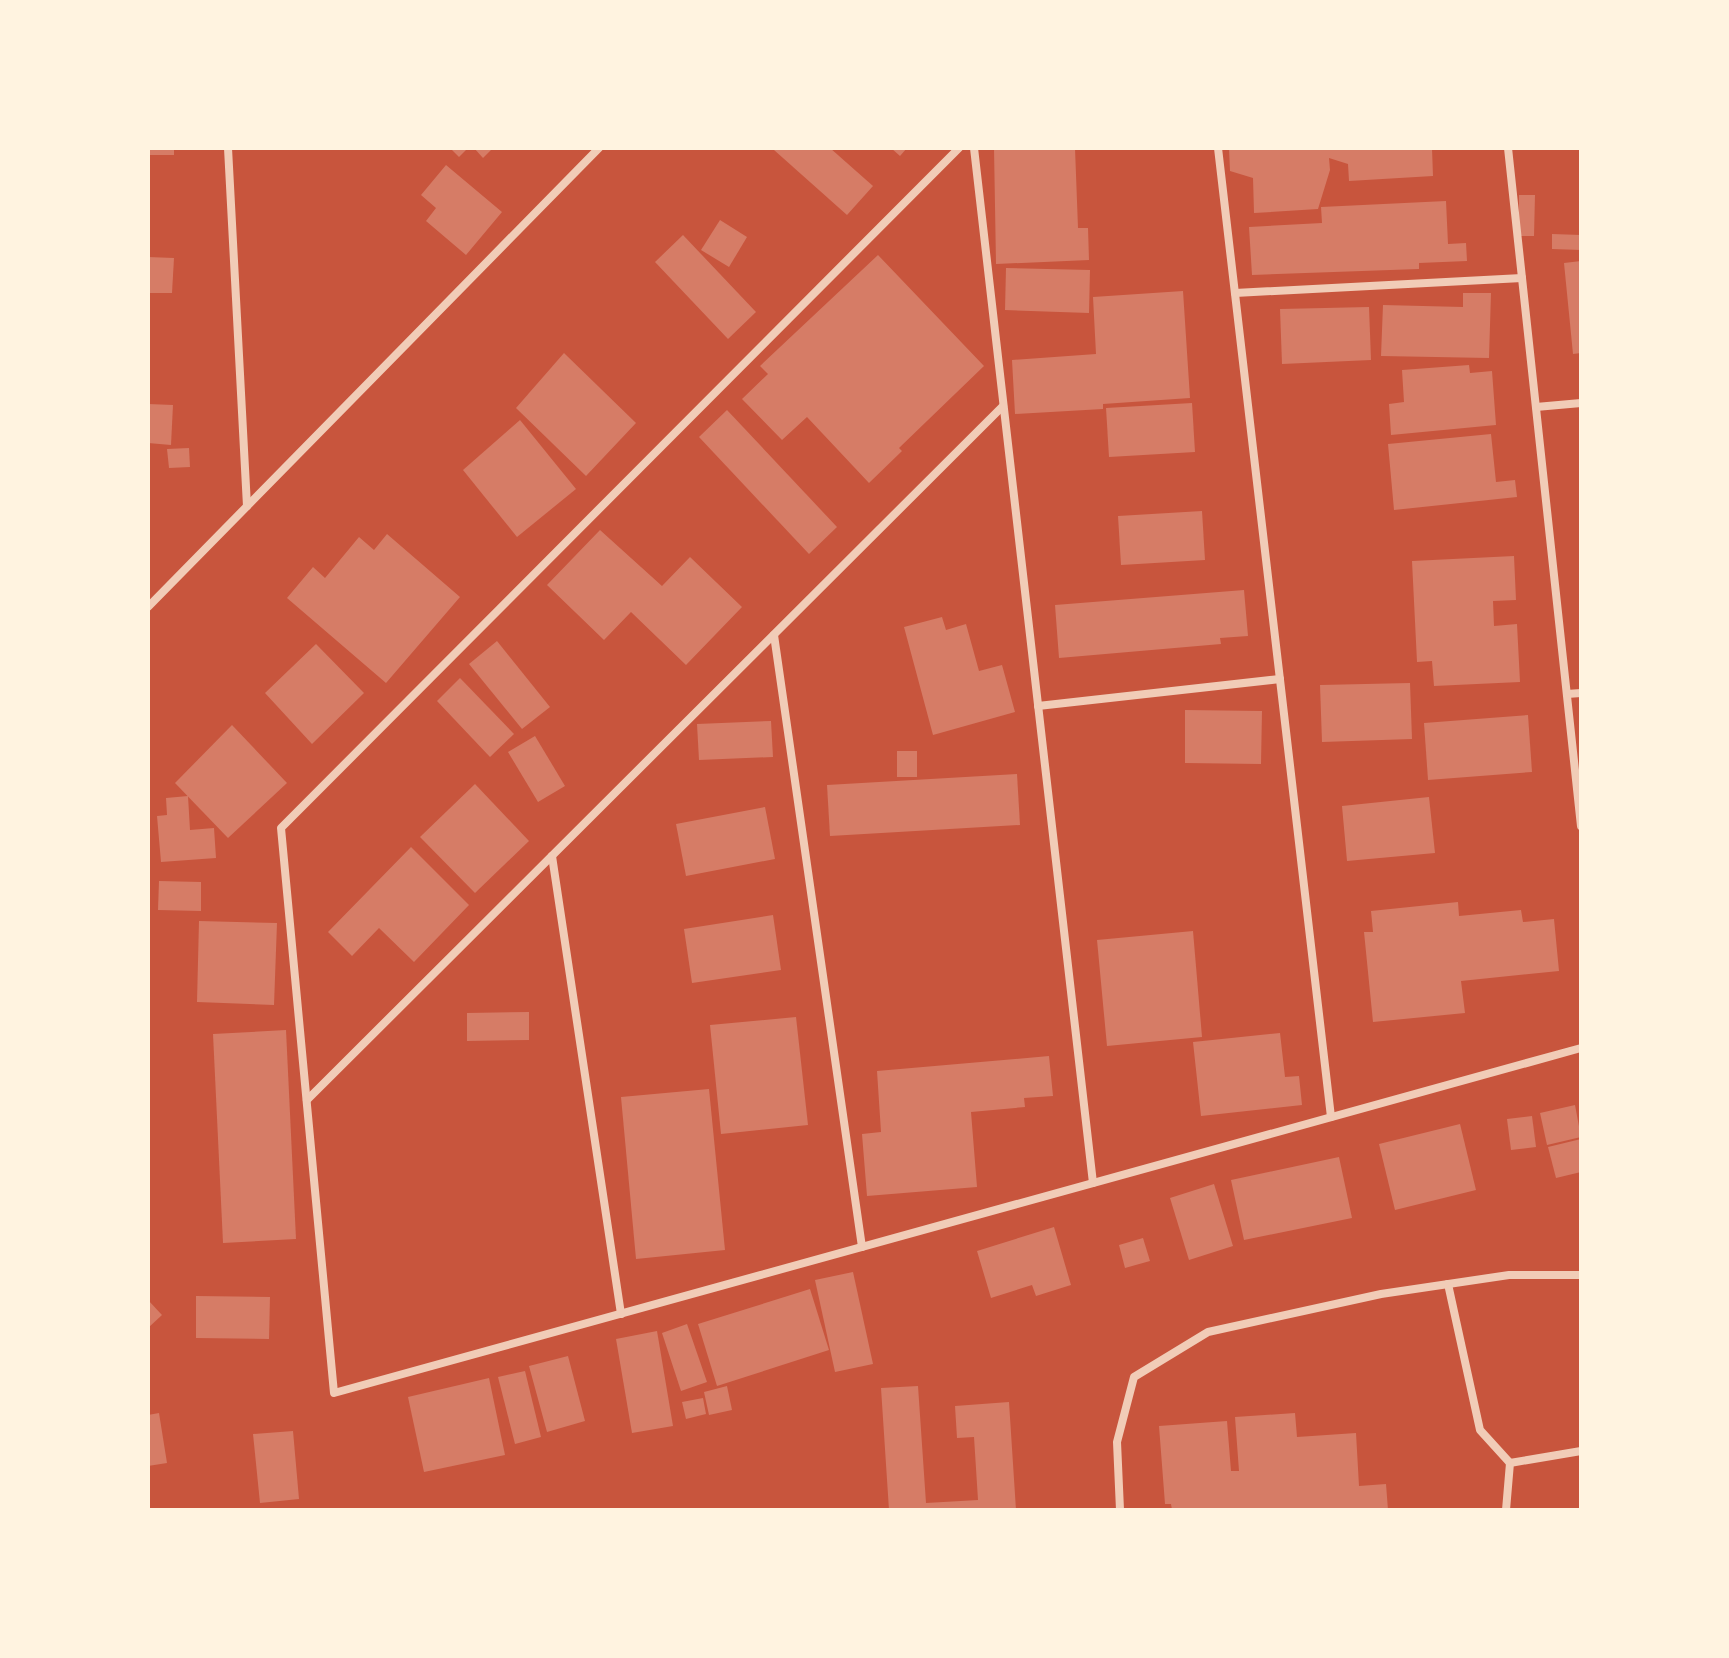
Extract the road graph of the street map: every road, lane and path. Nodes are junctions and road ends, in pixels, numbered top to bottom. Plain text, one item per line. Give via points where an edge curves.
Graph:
1 (228, 148) edge
2 (599, 148) edge
3 (959, 148) edge
4 (974, 148) edge
5 (1218, 148) edge
6 (1508, 148) edge
7 (1522, 278) junction
8 (1235, 293) junction
9 (1581, 403) edge
10 (1003, 406) junction
11 (1536, 407) junction
12 (247, 506) junction
13 (148, 607) edge
14 (774, 635) junction
15 (1280, 679) junction
16 (1581, 693) edge
17 (1567, 694) junction
18 (1038, 706) junction
19 (1581, 826) edge
20 (552, 856) junction
21 (1581, 1048) edge
22 (307, 1100) junction
23 (1331, 1117) junction
24 (1093, 1183) junction
25 (862, 1247) junction
26 (1581, 1275) edge
27 (1448, 1284) junction
28 (621, 1314) junction
29 (1581, 1451) edge
30 (1510, 1463) junction
31 (1120, 1510) edge
32 (1506, 1510) edge

1 - 12 street
2 - 12 street
3 - 22 street via 281,828
4 - 10 street
5 - 8 street
6 - 7 street
7 - 8 street
7 - 11 street
8 - 15 street
9 - 11 street
10 - 14 street
10 - 18 street
11 - 17 street
12 - 13 street
14 - 20 street
14 - 25 street
15 - 18 street
15 - 23 street
16 - 17 street
17 - 19 street
18 - 24 street
20 - 22 street
20 - 28 street
21 - 23 street
22 - 28 street via 334,1393
23 - 24 street
24 - 25 street
25 - 28 street
26 - 27 street via 1509,1275
27 - 30 street via 1480,1430
27 - 31 street via 1208,1332 1134,1377 1117,1442
29 - 30 street
30 - 32 street

